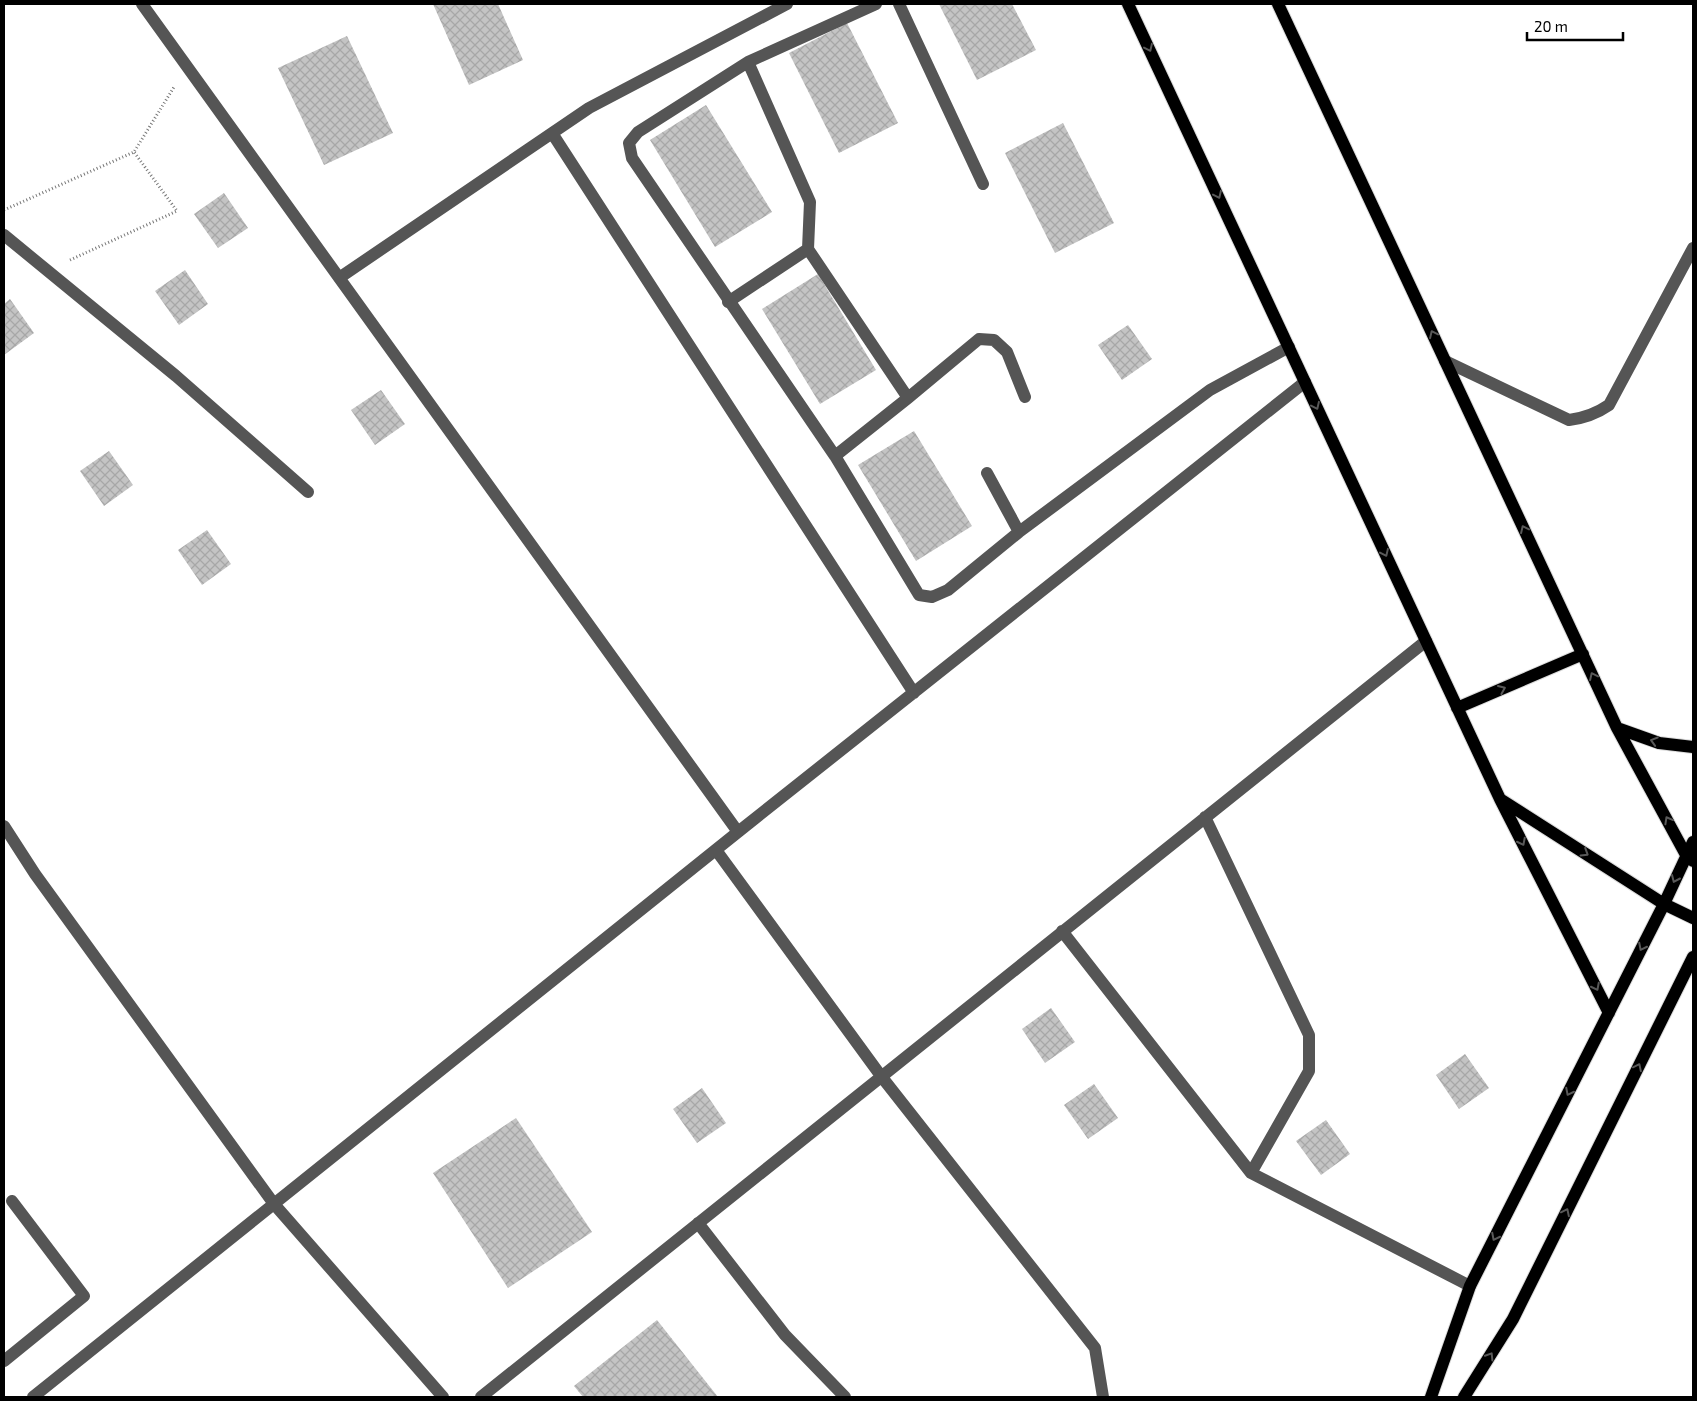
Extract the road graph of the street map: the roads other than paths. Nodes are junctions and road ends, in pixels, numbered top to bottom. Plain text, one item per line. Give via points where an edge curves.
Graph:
1 (142, 4) edge
2 (787, 4) edge
3 (876, 4) edge
4 (899, 4) edge
5 (1128, 4) edge
6 (1278, 4) edge
7 (748, 62) junction
8 (552, 133) junction
9 (983, 184) dead end
10 (4, 235) edge
11 (1693, 248) edge
12 (808, 249) junction
13 (339, 278) junction
14 (728, 302) junction
15 (1288, 346) junction
16 (1445, 361) junction
17 (1305, 382) junction
18 (1025, 397) dead end
19 (908, 398) junction
20 (835, 456) junction
21 (986, 473) dead end
22 (308, 492) dead end
23 (1019, 532) junction
24 (1426, 641) junction
25 (1583, 654) junction
26 (914, 693) junction
27 (1457, 708) junction
28 (1617, 728) junction
29 (1693, 747) edge
30 (1500, 799) junction
31 (1205, 816) junction
32 (4, 826) edge
33 (738, 832) junction
34 (1693, 842) edge
35 (716, 850) junction
36 (1690, 858) edge
37 (1664, 904) junction
38 (1693, 918) edge
39 (1062, 931) junction
40 (1693, 957) edge
41 (1609, 1012) junction
42 (881, 1076) junction
43 (1251, 1173) junction
44 (12, 1201) dead end
45 (274, 1204) junction
46 (698, 1223) junction
47 (1470, 1286) junction
48 (4, 1361) edge
49 (33, 1397) edge
50 (443, 1397) edge
51 (481, 1397) edge
52 (845, 1397) edge
53 (1103, 1397) edge
54 (1431, 1397) edge
55 (1464, 1397) edge

1 - 13 street
2 - 8 street via 589,108
3 - 7 street
4 - 9 street
5 -> 15 main road
16 -> 6 main road
7 - 12 street via 810,202
7 - 14 street via 638,132 629,142 632,158
8 - 13 street
8 - 26 street
10 - 22 street via 176,376
11 - 16 street via 1609,405 1599,412 1569,420
12 - 14 street
12 - 19 street
13 - 33 street
14 - 20 street
15 - 17 main road
15 - 23 street via 1210,390
25 -> 16 main road
17 -> 24 main road
17 - 26 street
18 - 19 street via 1007,352 994,340 979,339
19 - 20 street
20 - 23 street via 919,595 932,597 948,590
21 - 23 street
24 - 27 main road
24 - 31 street
27 -> 25 main road
28 -> 25 main road
26 - 33 street
27 - 30 main road
29 -> 28 main road via 1659,743
36 -> 28 main road
30 -> 37 main road
30 -> 41 main road
31 - 39 street
31 - 43 street via 1309,1035 1309,1071
32 - 45 street via 35,874
33 - 35 street
34 - 36 main road
35 - 42 street
35 - 45 street
36 -> 37 main road
37 - 38 main road
37 -> 41 main road
39 - 42 street
39 - 43 street
55 -> 40 main road via 1513,1319
41 -> 47 main road
42 - 46 street
42 - 53 street via 1095,1348
43 - 47 street
44 - 48 street via 84,1296
45 - 49 street
45 - 50 street
46 - 51 street
46 - 52 street via 786,1335
47 - 54 main road

